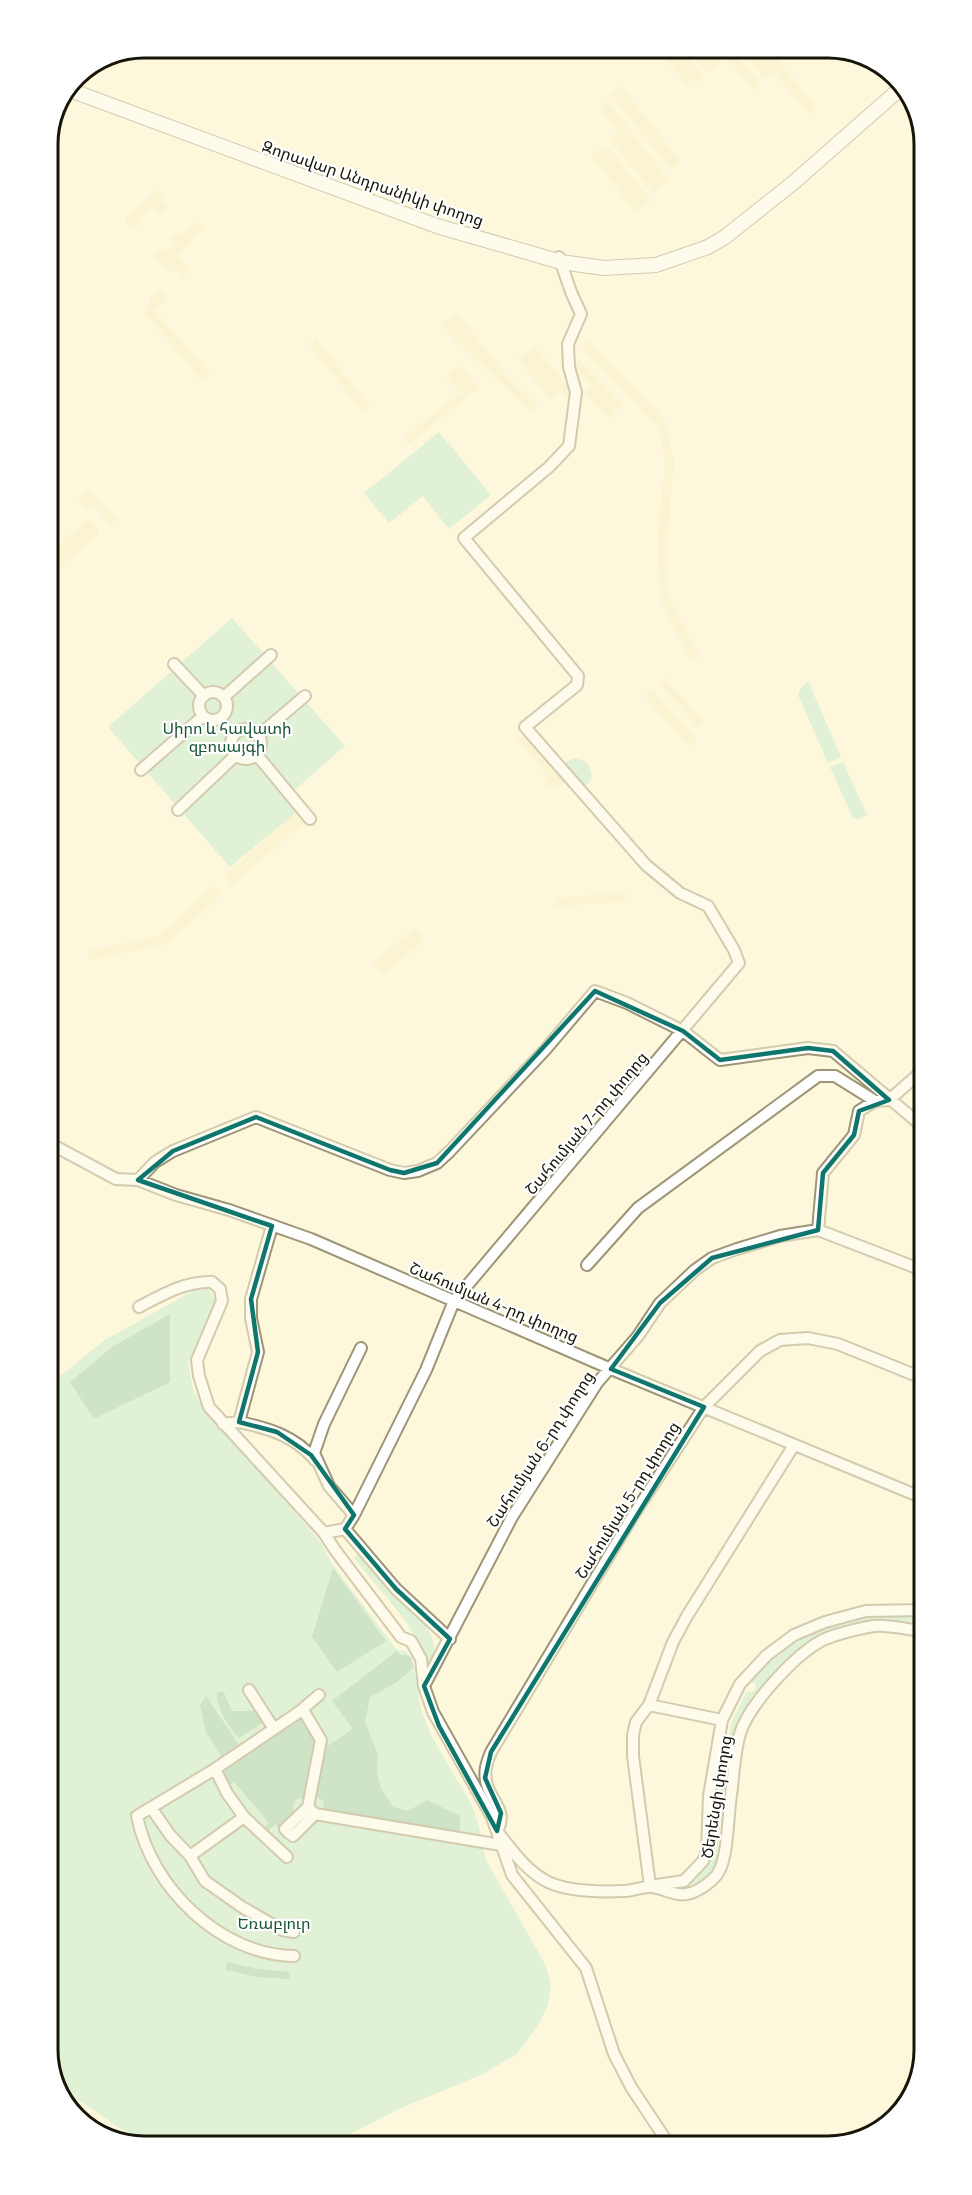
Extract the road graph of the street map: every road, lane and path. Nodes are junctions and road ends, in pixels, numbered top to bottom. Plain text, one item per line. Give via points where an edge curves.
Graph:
1 (81, 87) edge
2 (893, 89) edge
3 (76, 92) edge
4 (896, 92) edge
5 (560, 259) junction
6 (271, 655) dead end
7 (174, 664) dead end
8 (204, 696) junction
9 (305, 696) dead end
10 (224, 697) junction
11 (203, 716) junction
12 (223, 717) junction
13 (236, 732) junction
14 (259, 735) junction
15 (236, 755) junction
16 (257, 755) junction
17 (141, 770) dead end
18 (178, 810) dead end
19 (310, 819) dead end
20 (683, 1031) junction
21 (914, 1078) edge
22 (889, 1100) junction
23 (875, 1101) junction
24 (914, 1120) edge
25 (58, 1148) edge
26 (138, 1180) junction
27 (272, 1226) junction
28 (818, 1230) junction
29 (587, 1264) dead end
30 (914, 1267) edge
31 (454, 1301) junction
32 (139, 1307) dead end
33 (361, 1348) dead end
34 (611, 1369) junction
35 (914, 1375) edge
36 (704, 1407) junction
37 (239, 1422) junction
38 (223, 1424) junction
39 (794, 1445) junction
40 (316, 1461) junction
41 (914, 1495) edge
42 (354, 1515) junction
43 (345, 1529) junction
44 (324, 1533) junction
45 (914, 1610) edge
46 (914, 1630) edge
47 (450, 1639) junction
48 (424, 1686) junction
49 (249, 1690) dead end
50 (319, 1695) dead end
51 (649, 1705) junction
52 (303, 1710) junction
53 (722, 1720) junction
54 (274, 1729) junction
55 (215, 1768) junction
56 (152, 1809) junction
57 (312, 1811) junction
58 (244, 1817) junction
59 (497, 1831) junction
60 (501, 1845) junction
61 (276, 1846) junction
62 (190, 1856) junction
63 (287, 1857) dead end
64 (650, 1886) junction
65 (294, 1932) dead end
66 (294, 1956) dead end
67 (663, 2136) edge

1 - 5 main road, Զորավար Անդրանիկի փողոց via 429,219
2 - 5 main road, Զորավար Անդրանիկի փողոց via 752,210 706,243 663,259 642,262 604,264
3 - 5 main road, Զորավար Անդրանիկի փողոց via 419,220
4 - 5 main road, Զորավար Անդրանիկի փողոց via 774,198 708,247 656,265 604,268
5 - 20 street, Շահումյան 7-րդ փողոց via 581,314 568,344 576,392 569,446 464,538 578,676 577,685 525,727 646,864 680,893 708,906 734,950 739,963
6 - 10 street
7 - 8 street
8 - 10 street via 214,692
8 - 11 street via 199,706
9 - 14 street
10 - 12 street via 227,707
11 - 12 street via 213,720
11 - 17 street
12 - 13 street
13 - 14 street via 248,729
13 - 15 street via 231,743
14 - 16 street via 262,746
15 - 16 street via 246,759
15 - 18 street
16 - 19 street
20 - 22 street via 720,1060 808,1048 833,1051
20 - 26 street via 595,991 467,1135 437,1163 418,1171 390,1170 256,1117 173,1151 155,1162
20 - 31 street, Շահումյան 7-րդ փողոց
21 - 22 street
22 - 23 street
22 - 24 street
23 - 28 street via 859,1111 854,1135 823,1173
23 - 29 street via 835,1076 818,1076 638,1208
25 - 26 street, Շահումյան 4-րդ փողոց via 116,1179
26 - 27 street, Շահումյան 4-րդ փողոց
27 - 31 street, Շահումյան 4-րդ փողոց
27 - 37 street via 251,1299 258,1352
28 - 30 street
28 - 34 street, Շահումյան 6-րդ փողոց via 780,1236 712,1258 660,1303
31 - 34 street, Շահումյան 4-րդ փողոց
31 - 42 street, Շահումյան 7-րդ փողոց via 426,1370
32 - 38 street via 171,1290 200,1282 212,1282 219,1289 222,1301 197,1360 204,1397
33 - 40 street via 324,1424 314,1453
34 - 36 street, Շահումյան 4-րդ փողոց
34 - 47 street, Շահումյան 6-րդ փողոց via 597,1383 512,1516
35 - 36 street, Շահումյան 5-րդ փողոց via 838,1344 808,1338 780,1340 760,1351
36 - 39 street, Շահումյան 4-րդ փողոց
36 - 59 street, Շահումյան 5-րդ փողոց via 634,1514 491,1752 485,1778 501,1813 502,1823
37 - 38 street
37 - 40 street via 277,1432
38 - 44 street
39 - 41 street, Շահումյան 4-րդ փողոց
39 - 51 street via 687,1616
40 - 42 street via 329,1486
42 - 43 street, Շահումյան 7-րդ փողոց
43 - 44 street
43 - 47 street via 396,1589
44 - 48 street via 401,1637 411,1641 421,1659
45 - 53 street, Ծերենցի փողոց via 866,1611 794,1635 767,1655 740,1684
46 - 64 street, Ծերենցի փողոց via 875,1626 824,1640 806,1652 756,1703 742,1730 725,1853 718,1874 689,1893 672,1894
47 - 48 street, Շահումյան 6-րդ փողոց
48 - 59 street via 439,1726
49 - 54 street
50 - 52 street
51 - 53 street
51 - 64 street via 636,1722 633,1756
52 - 54 street
52 - 57 street via 321,1740
53 - 64 street, Ծերենցի փողոց via 709,1796 707,1852 684,1881
54 - 55 street
55 - 56 street
55 - 58 street
56 - 62 street
56 - 66 street via 137,1816 141,1835 182,1901 200,1919 240,1945
57 - 60 street
57 - 61 street via 293,1836 289,1833
58 - 61 street
58 - 62 street
59 - 60 street
59 - 64 street, Ծերենցի փողոց via 525,1865 556,1885 626,1891
60 - 67 street via 512,1875 586,1968 614,2054
61 - 63 street
62 - 65 street via 205,1881 282,1930

